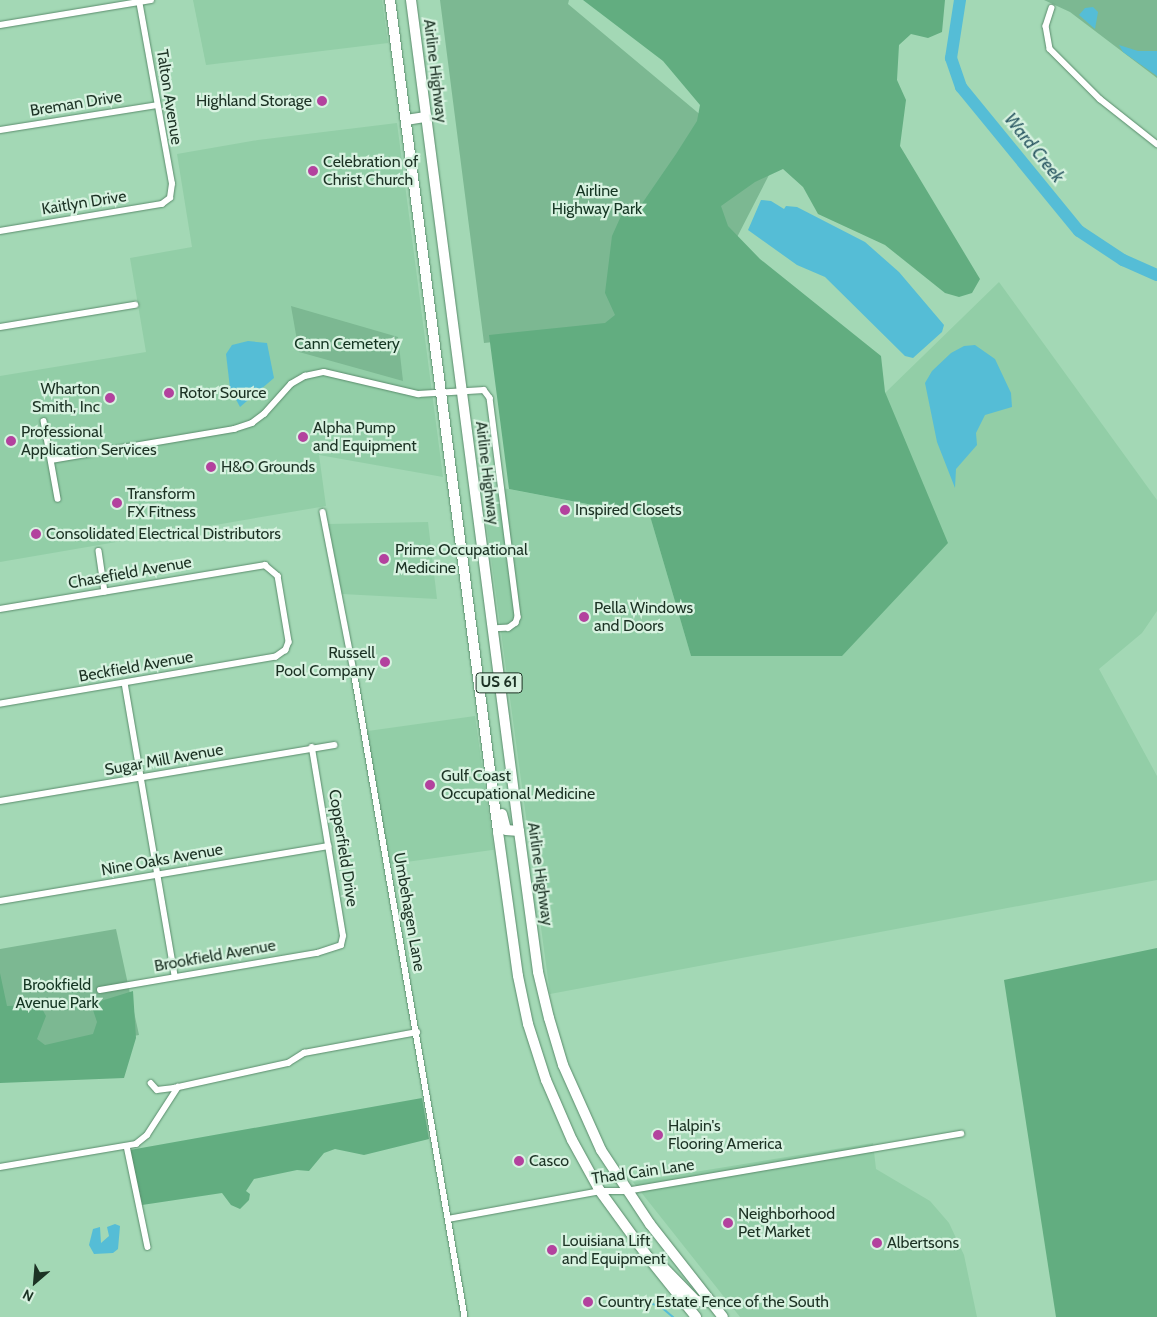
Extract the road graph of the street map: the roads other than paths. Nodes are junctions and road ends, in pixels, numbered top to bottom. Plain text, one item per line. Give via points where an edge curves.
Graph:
1 (151, 0) edge
2 (390, 0) edge
3 (411, 0) edge
4 (139, 1) edge
5 (1052, 8) dead end
6 (0, 25) edge
7 (157, 104) junction
8 (426, 117) junction
9 (406, 120) junction
10 (0, 130) edge
11 (1157, 144) edge
12 (170, 198) joint
13 (0, 231) edge
14 (135, 305) dead end
15 (0, 328) edge
16 (461, 390) junction
17 (441, 392) junction
18 (44, 420) dead end
19 (51, 460) junction
20 (58, 500) dead end
21 (323, 512) dead end
22 (99, 550) dead end
23 (105, 592) junction
24 (0, 610) edge
25 (492, 629) junction
26 (276, 657) joint
27 (125, 683) junction
28 (480, 685) junction
29 (0, 704) edge
30 (334, 745) dead end
31 (312, 748) junction
32 (141, 778) junction
33 (0, 802) edge
34 (519, 831) junction
35 (328, 846) junction
36 (157, 874) junction
37 (0, 901) edge
38 (335, 950) joint
39 (175, 977) junction
40 (100, 990) dead end
41 (417, 1032) junction
42 (151, 1084) dead end
43 (178, 1087) junction
44 (961, 1134) dead end
45 (127, 1146) junction
46 (0, 1167) edge
47 (600, 1191) junction
48 (626, 1191) junction
49 (618, 1218) junction
50 (448, 1219) junction
51 (148, 1247) dead end
52 (710, 1302) junction
53 (465, 1317) edge
54 (696, 1317) edge
55 (723, 1317) edge

1 - 4 street
2 - 9 highway, US 61
3 - 8 highway, Airline Highway / US 61
4 - 6 street
4 - 7 street, Talton Avenue
5 - 11 street via 1046,26 1050,49 1100,99
7 - 10 street, Breman Drive
7 - 12 street, Talton Avenue via 172,184
8 - 9 highway
8 - 16 highway, Airline Highway / US 61
9 - 17 highway, US 61
12 - 13 street, Kaitlyn Drive via 162,204
14 - 15 street
16 - 17 street
16 - 25 highway, Airline Highway / US 61
16 - 25 street via 484,390 490,398 518,617 509,628
17 - 19 street via 418,394 341,373 324,372 305,376 291,384 264,414 252,423 234,429
17 - 28 highway, US 61
18 - 19 street
19 - 20 street
21 - 41 street, Umbehagen Lane
22 - 23 street
23 - 24 street, Chasefield Avenue
23 - 26 street, Chasefield Avenue via 265,565 278,576 288,639 286,650
25 - 34 highway, Airline Highway / US 61
26 - 27 street, Beckfield Avenue
27 - 29 street, Beckfield Avenue
27 - 32 street
28 - 34 highway via 491,731 504,825 508,832
28 - 47 highway, US 61 via 518,976 528,1024 546,1080 572,1140
30 - 31 street, Sugar Mill Avenue
31 - 32 street, Sugar Mill Avenue
31 - 35 street, Copperfield Drive
32 - 33 street, Sugar Mill Avenue
32 - 36 street
34 - 48 highway, Airline Highway / US 61 via 538,972 562,1065 582,1112
35 - 36 street, Nine Oaks Avenue
35 - 38 street, Copperfield Drive via 343,936
36 - 37 street, Nine Oaks Avenue
36 - 39 street
38 - 39 street, Brookfield Avenue
39 - 40 street, Brookfield Avenue
41 - 43 street via 304,1053 288,1063
41 - 50 street, Umbehagen Lane
42 - 43 street via 157,1090
43 - 45 street via 147,1135
44 - 48 street, Thad Cain Lane
45 - 46 street
45 - 51 street
47 - 48 street, Thad Cain Lane
47 - 49 highway, US 61
47 - 50 street, Thad Cain Lane
48 - 52 highway, Airline Highway / US 61
49 - 52 highway via 690,1296 701,1303
49 - 54 highway, US 61
50 - 53 street, Umbehagen Lane
52 - 55 highway, Airline Highway / US 61

